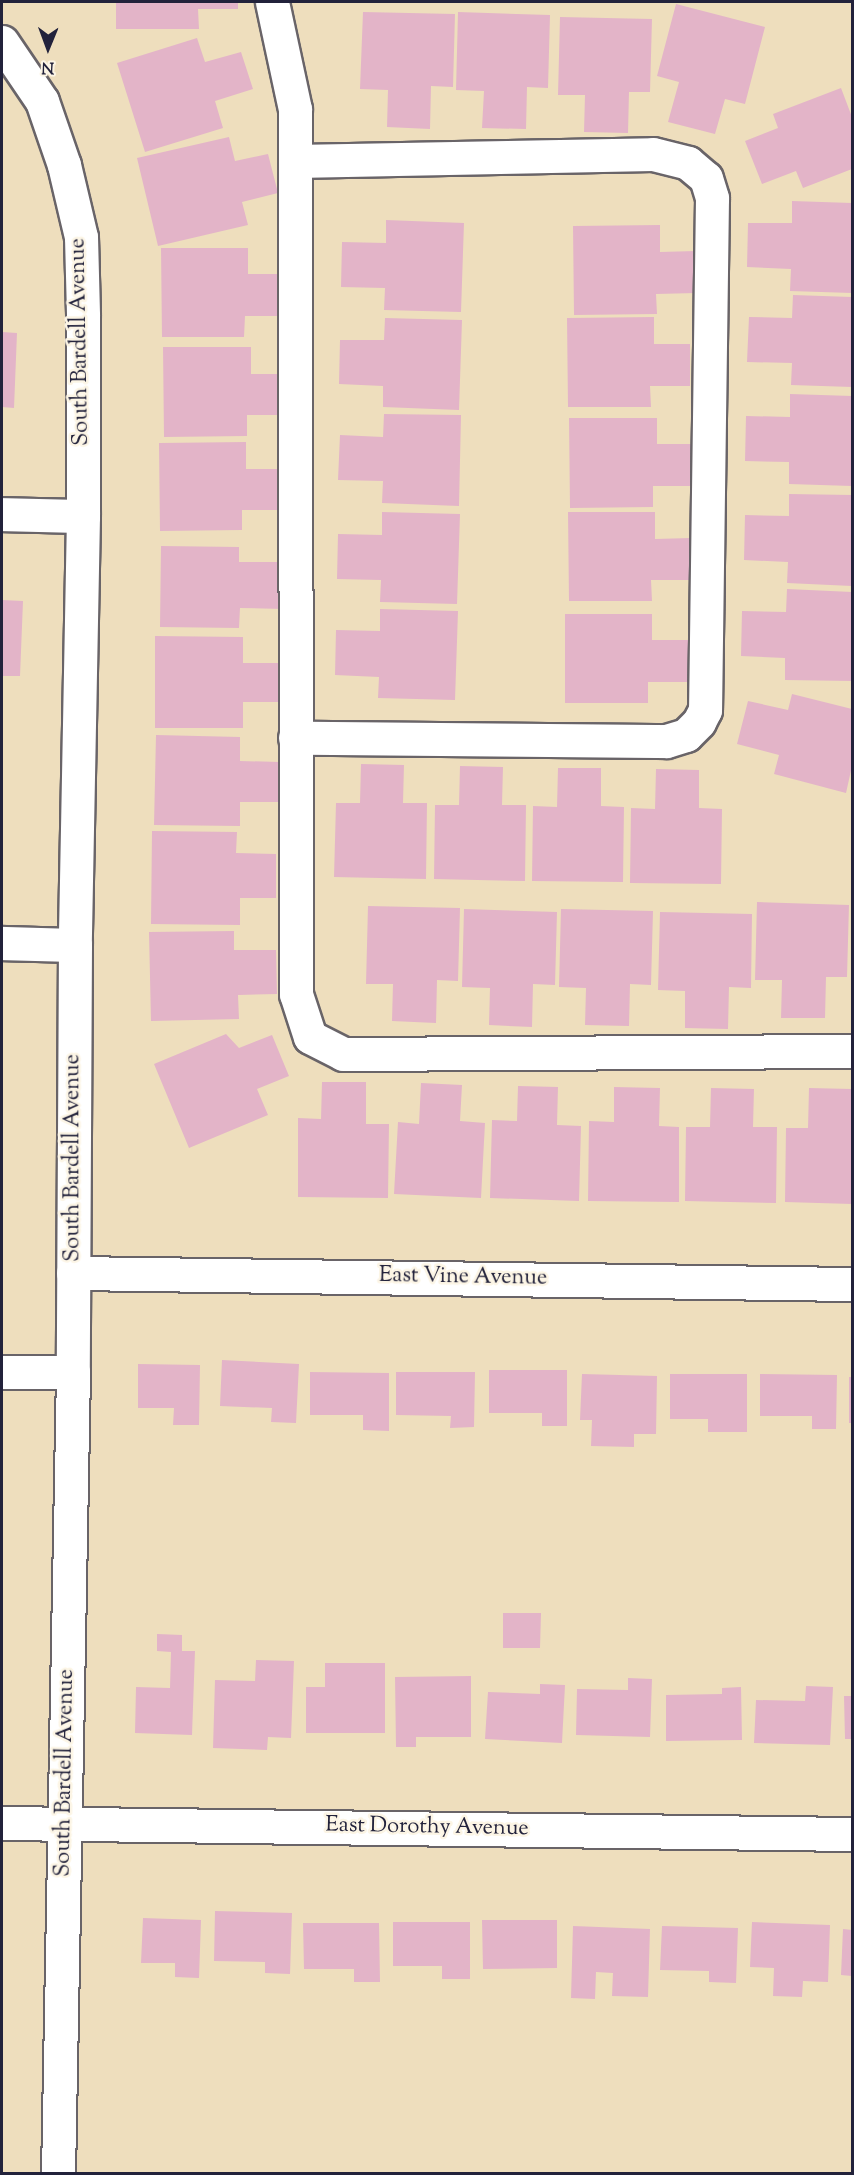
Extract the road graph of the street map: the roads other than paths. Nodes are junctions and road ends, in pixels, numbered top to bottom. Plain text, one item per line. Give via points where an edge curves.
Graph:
1 (272, 2) edge
2 (2, 42) edge
3 (295, 161) junction
4 (2, 514) edge
5 (83, 516) junction
6 (295, 738) junction
7 (2, 943) edge
8 (75, 945) junction
9 (852, 1051) edge
10 (73, 1273) junction
11 (852, 1284) edge
12 (2, 1372) edge
13 (73, 1372) junction
14 (2, 1823) edge
15 (65, 1823) junction
16 (852, 1834) edge
17 (58, 2174) edge

1 - 3 street via 295,110
2 - 5 street, South Bardell Avenue via 42,101 64,165 81,237
3 - 6 street
3 - 6 street via 653,154 688,164 706,178 712,198 705,710 699,722 686,735 666,741
4 - 5 street
5 - 8 street, South Bardell Avenue
6 - 9 street via 296,993 310,1037 342,1054
7 - 8 street
8 - 10 street, South Bardell Avenue
10 - 11 street, East Vine Avenue
10 - 13 street, South Bardell Avenue
12 - 13 street
13 - 15 street, South Bardell Avenue
14 - 15 street, East Dorothy Avenue
15 - 16 street, East Dorothy Avenue
15 - 17 street, South Bardell Avenue

